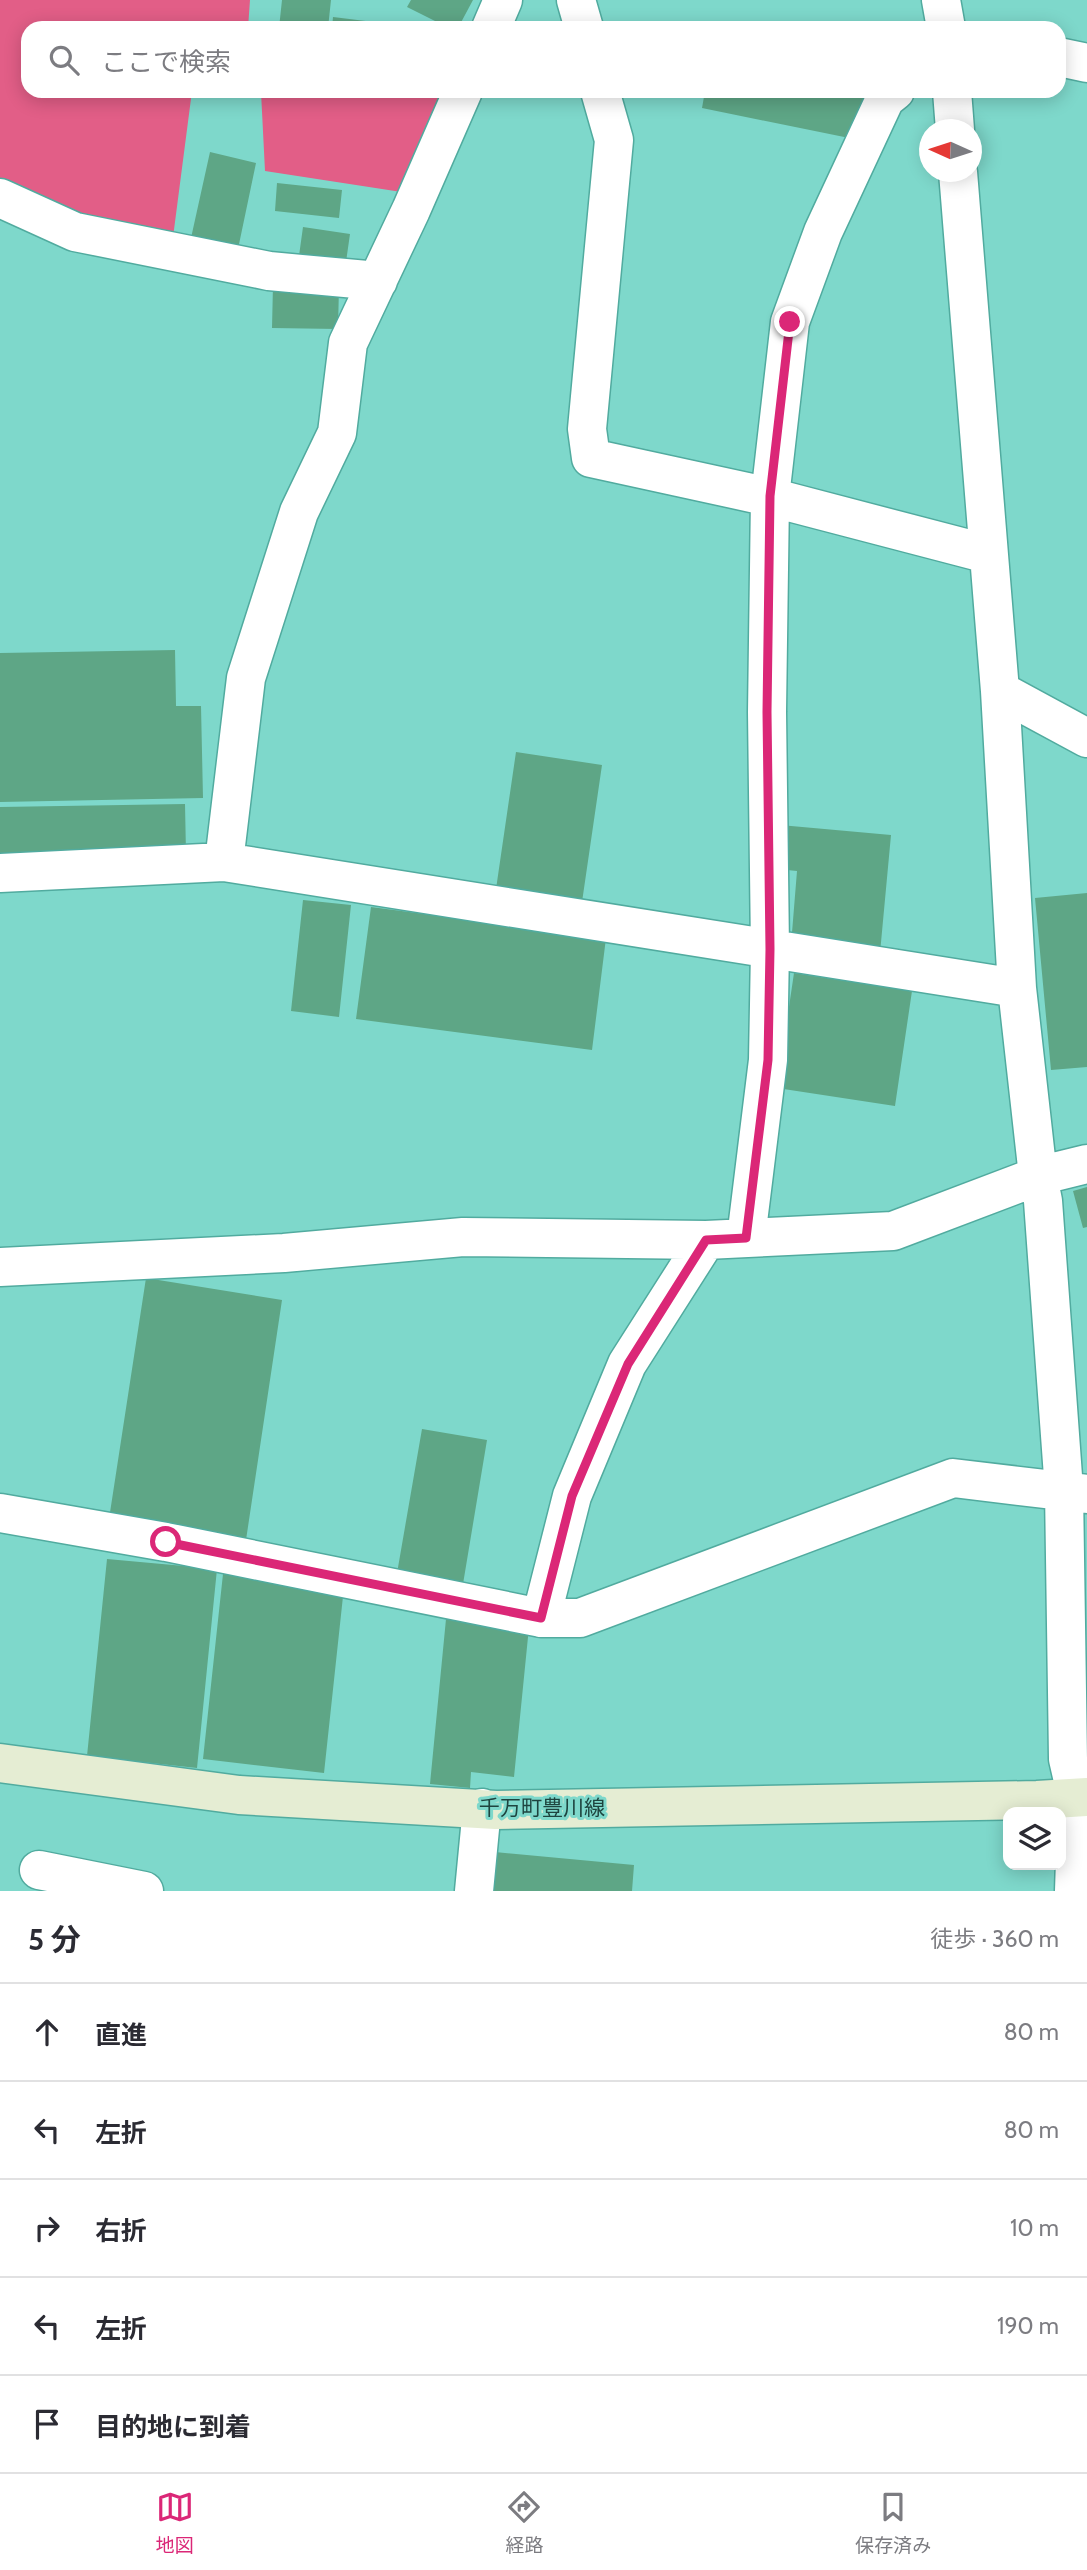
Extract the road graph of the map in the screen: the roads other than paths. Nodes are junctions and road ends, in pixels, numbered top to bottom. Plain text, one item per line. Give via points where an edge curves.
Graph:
1 (503, 0) edge
2 (576, 0) edge
3 (942, 0) edge
4 (494, 21) edge
5 (582, 21) edge
6 (945, 21) edge
7 (1066, 58) edge
8 (1087, 63) edge
9 (460, 98) edge
10 (602, 98) edge
11 (886, 98) edge
12 (953, 98) edge
13 (954, 119) edge
14 (959, 182) edge
15 (0, 198) edge
16 (378, 281) junction
17 (770, 496) junction
18 (988, 554) junction
19 (1000, 691) junction
20 (1087, 738) edge
21 (224, 862) junction
22 (0, 873) edge
23 (770, 949) junction
24 (1017, 988) junction
25 (1087, 1164) edge
26 (1038, 1176) junction
27 (746, 1238) junction
28 (706, 1240) junction
29 (0, 1266) edge
30 (1076, 1492) edge
31 (0, 1513) edge
32 (541, 1618) junction
33 (0, 1763) edge
34 (1082, 1798) edge
35 (482, 1808) junction
36 (39, 1870) dead end
37 (144, 1891) edge
38 (474, 1891) edge
39 (1074, 1891) edge

1 - 4 street
2 - 5 street
3 - 6 street
7 - 8 street
9 - 16 street
10 - 17 street via 614,141 587,429 591,458
11 - 17 street via 823,232 790,322
12 - 13 street
14 - 18 street
15 - 16 street via 75,232 269,271
16 - 21 street via 348,343 337,433 299,512 246,678
17 - 18 street
17 - 23 street
18 - 19 street
19 - 20 street
19 - 24 street
21 - 22 street
21 - 23 street
23 - 24 street
23 - 27 street via 768,1060
24 - 26 street
25 - 26 street
26 - 27 street via 893,1231
26 - 30 street
27 - 28 street
28 - 29 street via 463,1237 284,1253
28 - 32 street via 628,1364 572,1496
30 - 32 street via 953,1478 580,1618
30 - 34 street via 1068,1759
31 - 32 street
33 - 35 main road, 千万町豊川線 via 239,1795
34 - 35 main road, 千万町豊川線
34 - 39 street
35 - 38 street
36 - 37 street

